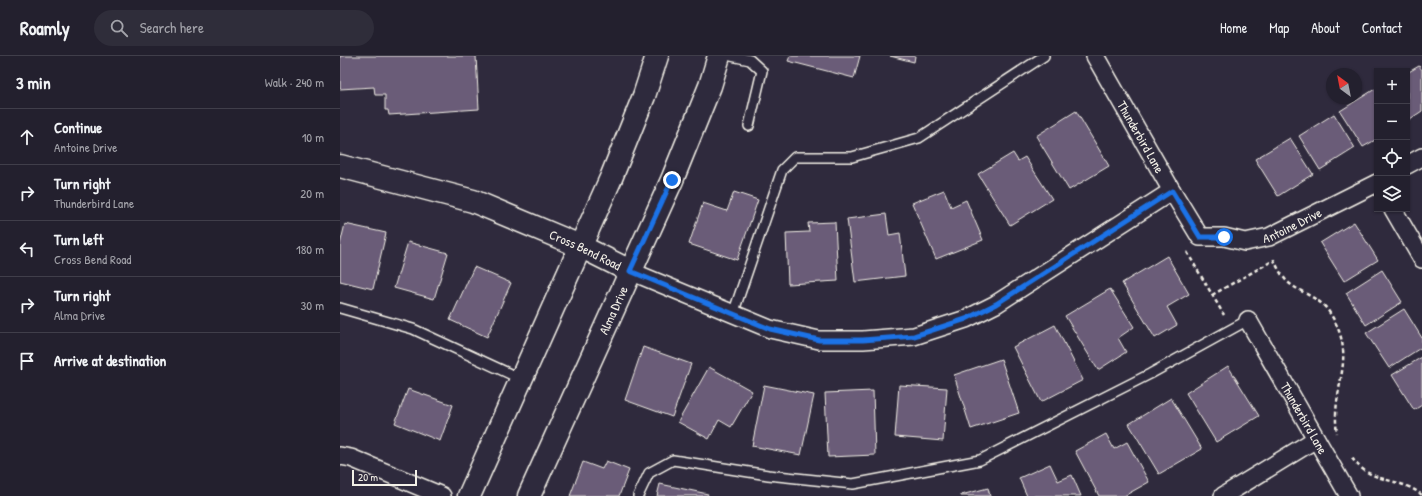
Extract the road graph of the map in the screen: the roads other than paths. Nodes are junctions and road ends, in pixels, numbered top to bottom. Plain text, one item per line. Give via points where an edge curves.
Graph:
1 (657, 56) edge
2 (719, 56) edge
3 (731, 56) edge
4 (1044, 56) edge
5 (1095, 56) edge
6 (751, 58) edge
7 (749, 126) dead end
8 (1422, 157) edge
9 (1410, 164) edge
10 (340, 166) edge
11 (1374, 184) edge
12 (1172, 191) junction
13 (1395, 212) edge
14 (1200, 237) joint
15 (580, 246) junction
16 (1422, 259) edge
17 (630, 271) junction
18 (340, 308) edge
19 (733, 314) junction
20 (1248, 320) joint
21 (521, 379) junction
22 (1316, 439) junction
23 (340, 456) edge
24 (442, 496) edge
25 (470, 496) edge
26 (528, 496) edge
27 (638, 496) edge
28 (1223, 496) edge
29 (1348, 496) edge

1 - 15 main road via 611,178
2 - 17 main road, Alma Drive via 710,86 675,173
3 - 6 lane
4 - 19 lane via 919,138 852,157 795,157 782,170
5 - 12 street, Thunderbird Lane
6 - 7 lane via 762,70
8 - 9 street
10 - 15 main road, Cross Bend Road via 473,201
11 - 14 street, Antoine Drive via 1269,237 1245,242 1224,237
12 - 14 street, Thunderbird Lane
12 - 19 street, Cross Bend Road via 996,304 966,319 914,336 819,340 770,329
13 - 16 street
15 - 17 main road, Cross Bend Road
15 - 21 main road
17 - 19 street, Cross Bend Road
17 - 26 main road, Alma Drive
18 - 21 lane via 413,329
20 - 22 street, Thunderbird Lane
20 - 27 lane via 1150,374 980,460 853,484 768,475 673,460 649,473
21 - 25 main road
22 - 28 street
22 - 29 street, Thunderbird Lane
23 - 24 street via 351,458

